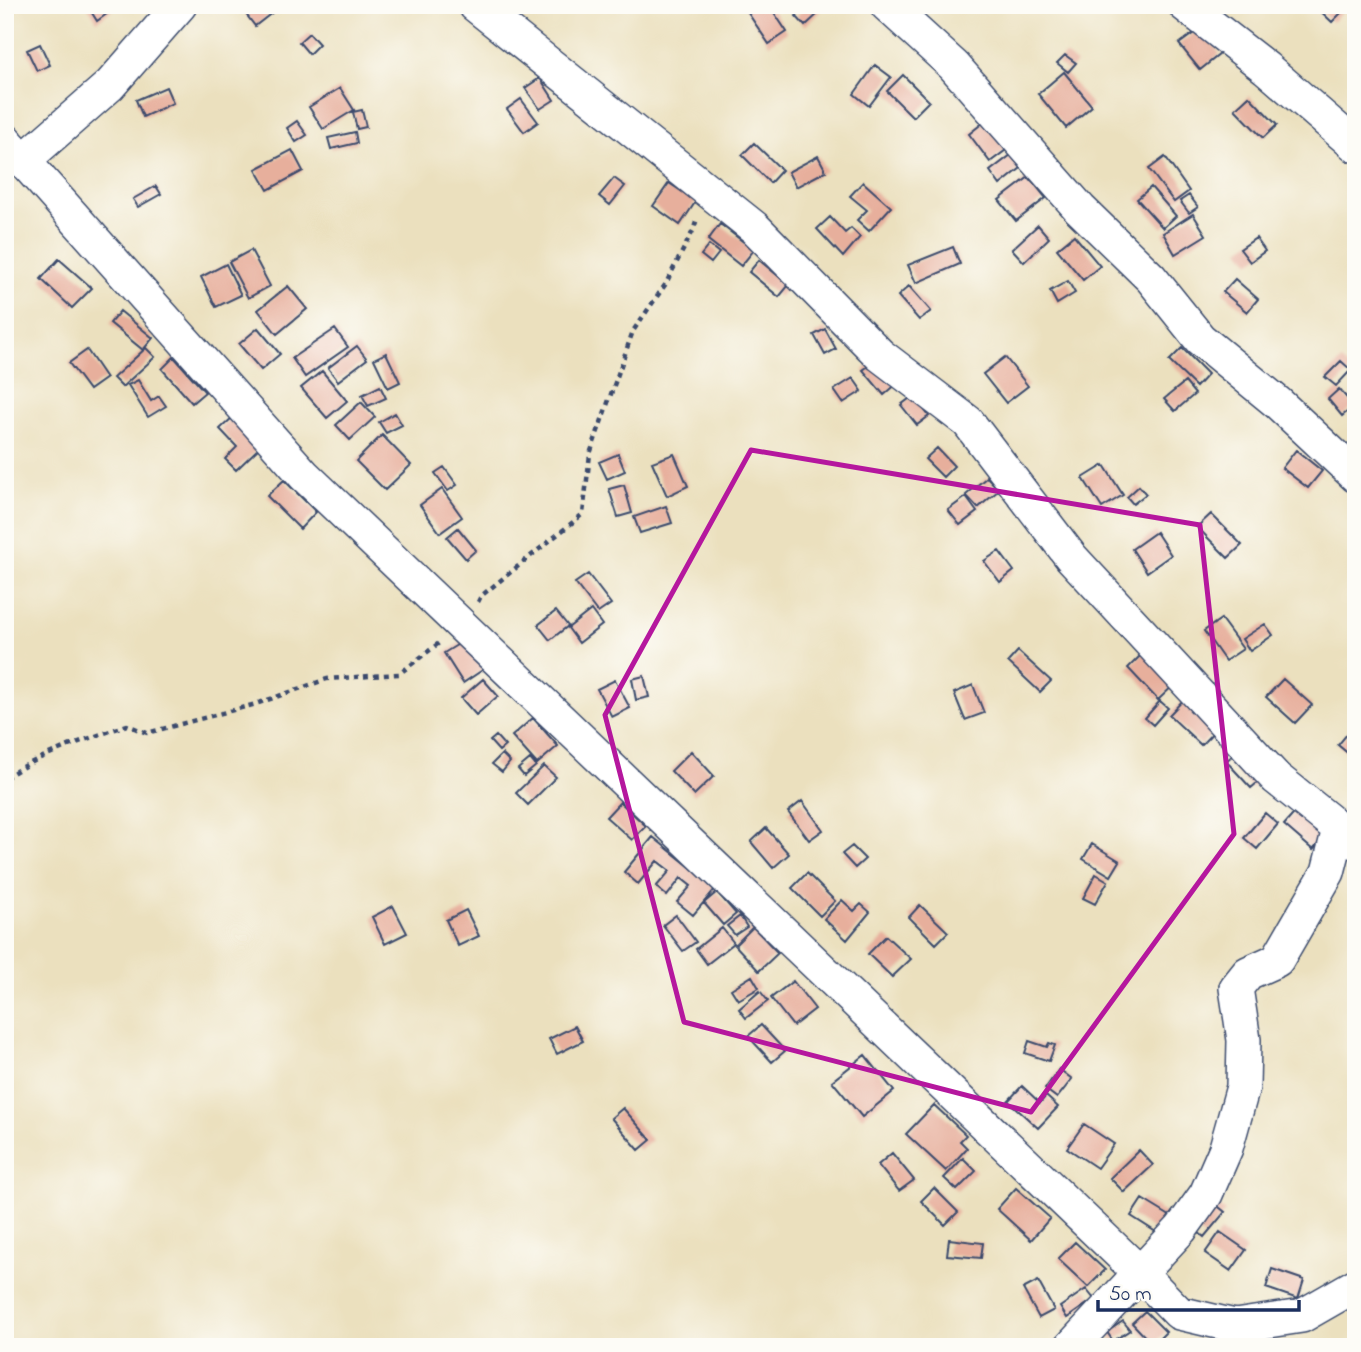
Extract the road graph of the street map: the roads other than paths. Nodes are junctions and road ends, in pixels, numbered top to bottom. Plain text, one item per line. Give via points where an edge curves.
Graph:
1 (180, 5) edge
2 (475, 5) edge
3 (887, 5) edge
4 (1185, 5) edge
5 (1356, 146) edge
6 (14, 150) edge
7 (1356, 476) edge
8 (1347, 835) edge
9 (1141, 1274) junction
10 (1356, 1286) edge
11 (1071, 1347) edge

1 - 6 street via 110,85
2 - 8 street via 755,228 880,355 968,422 1071,557 1276,778
3 - 7 street via 954,66 1080,209 1151,278 1200,339
4 - 5 street
6 - 9 street via 304,475
8 - 9 street via 1277,960 1248,973 1236,988 1244,1040 1243,1087 1226,1148 1206,1194
9 - 10 street via 1179,1313 1235,1326 1302,1316
9 - 11 street

